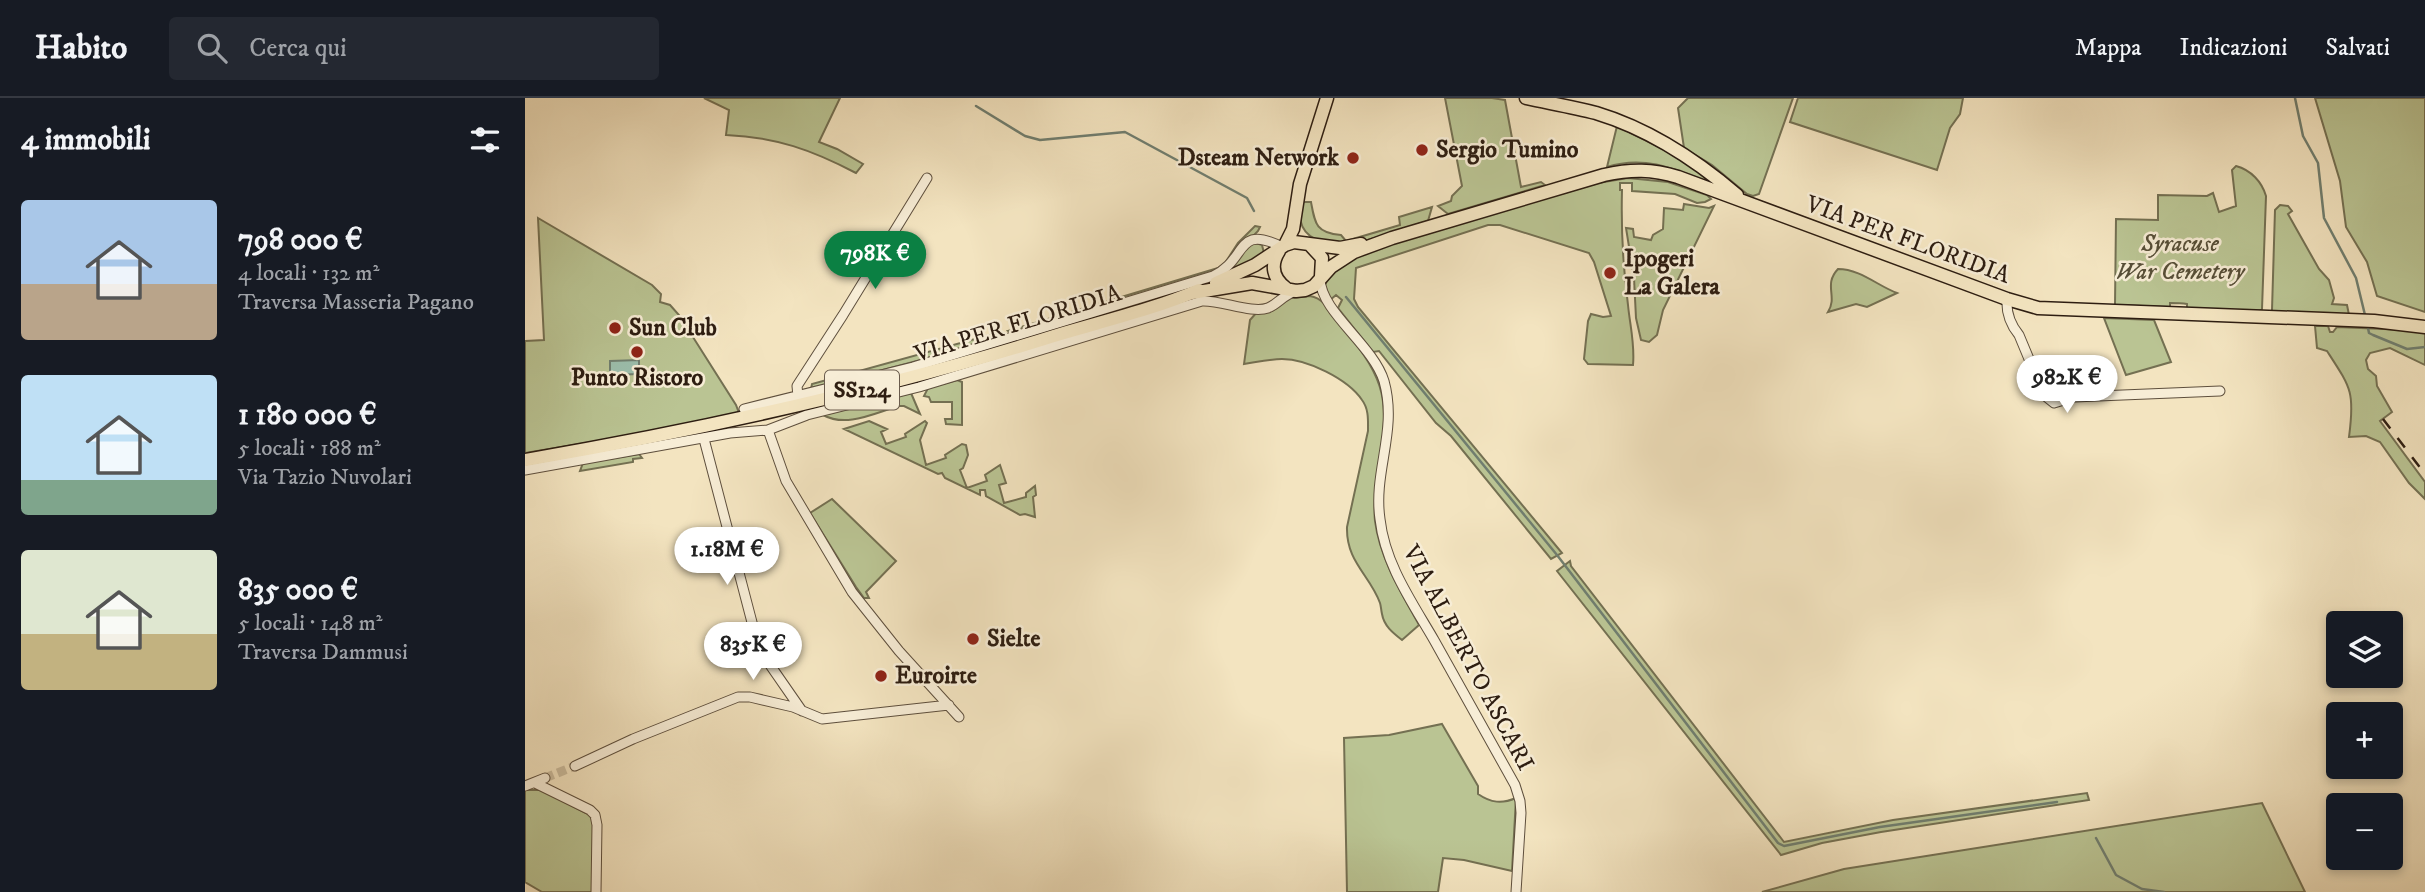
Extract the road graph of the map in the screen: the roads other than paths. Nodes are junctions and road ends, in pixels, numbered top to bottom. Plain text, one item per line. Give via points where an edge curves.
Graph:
1 (1327, 98) edge
2 (1526, 98) edge
3 (927, 178) dead end
4 (1745, 202) junction
5 (1294, 219) junction
6 (1392, 238) junction
7 (1307, 243) junction
8 (1282, 248) junction
9 (1320, 277) junction
10 (1276, 283) junction
11 (1297, 290) junction
12 (1192, 293) junction
13 (1323, 296) junction
14 (2007, 299) junction
15 (1274, 304) junction
16 (2425, 327) edge
17 (2220, 391) dead end
18 (798, 396) junction
19 (744, 409) dead end
20 (768, 429) junction
21 (704, 439) junction
22 (525, 460) edge
23 (525, 470) edge
24 (949, 705) junction
25 (802, 710) junction
26 (960, 717) dead end
27 (575, 766) tunnel mouth
28 (545, 778) tunnel mouth
29 (535, 783) junction
30 (525, 786) edge
31 (596, 892) edge
32 (1516, 892) edge

1 - 5 main road
2 - 4 main road via 1627,124 1708,170
3 - 18 street via 797,386
4 - 6 main road, VIA PER FLORIDIA via 1666,173 1631,170
4 - 14 main road, VIA PER FLORIDIA
5 - 7 main road
5 - 8 main road
6 - 7 main road via 1341,248
6 - 9 main road via 1338,261
7 - 8 main road via 1294,242
7 - 9 main road via 1322,258
8 - 10 main road via 1273,264
8 - 12 main road
8 - 18 street via 1266,239 1252,239 1225,271 1213,276 950,356
9 - 11 main road via 1314,286
9 - 13 street
10 - 11 main road
10 - 12 main road via 1244,283
10 - 15 street
11 - 13 street
11 - 15 street
12 - 22 main road, VIA PER FLORIDIA / SS124 via 916,377 730,422
13 - 32 street, VIA ALBERTO ASCARI via 1379,369 1388,398 1390,423 1379,518 1392,565 1517,793 1521,813
14 - 16 main road, VIA PER FLORIDIA via 2052,309 2374,321
14 - 17 street via 2006,311 2014,329 2044,395 2054,404 2074,397
15 - 20 street via 1262,309 1202,301
18 - 19 street
20 - 21 street
20 - 24 street via 786,481 840,573 899,651
21 - 23 street
21 - 25 street via 759,649
24 - 25 street via 822,719
24 - 26 street
25 - 27 street via 738,697
28 - 29 street
29 - 30 street
29 - 31 street via 595,815

